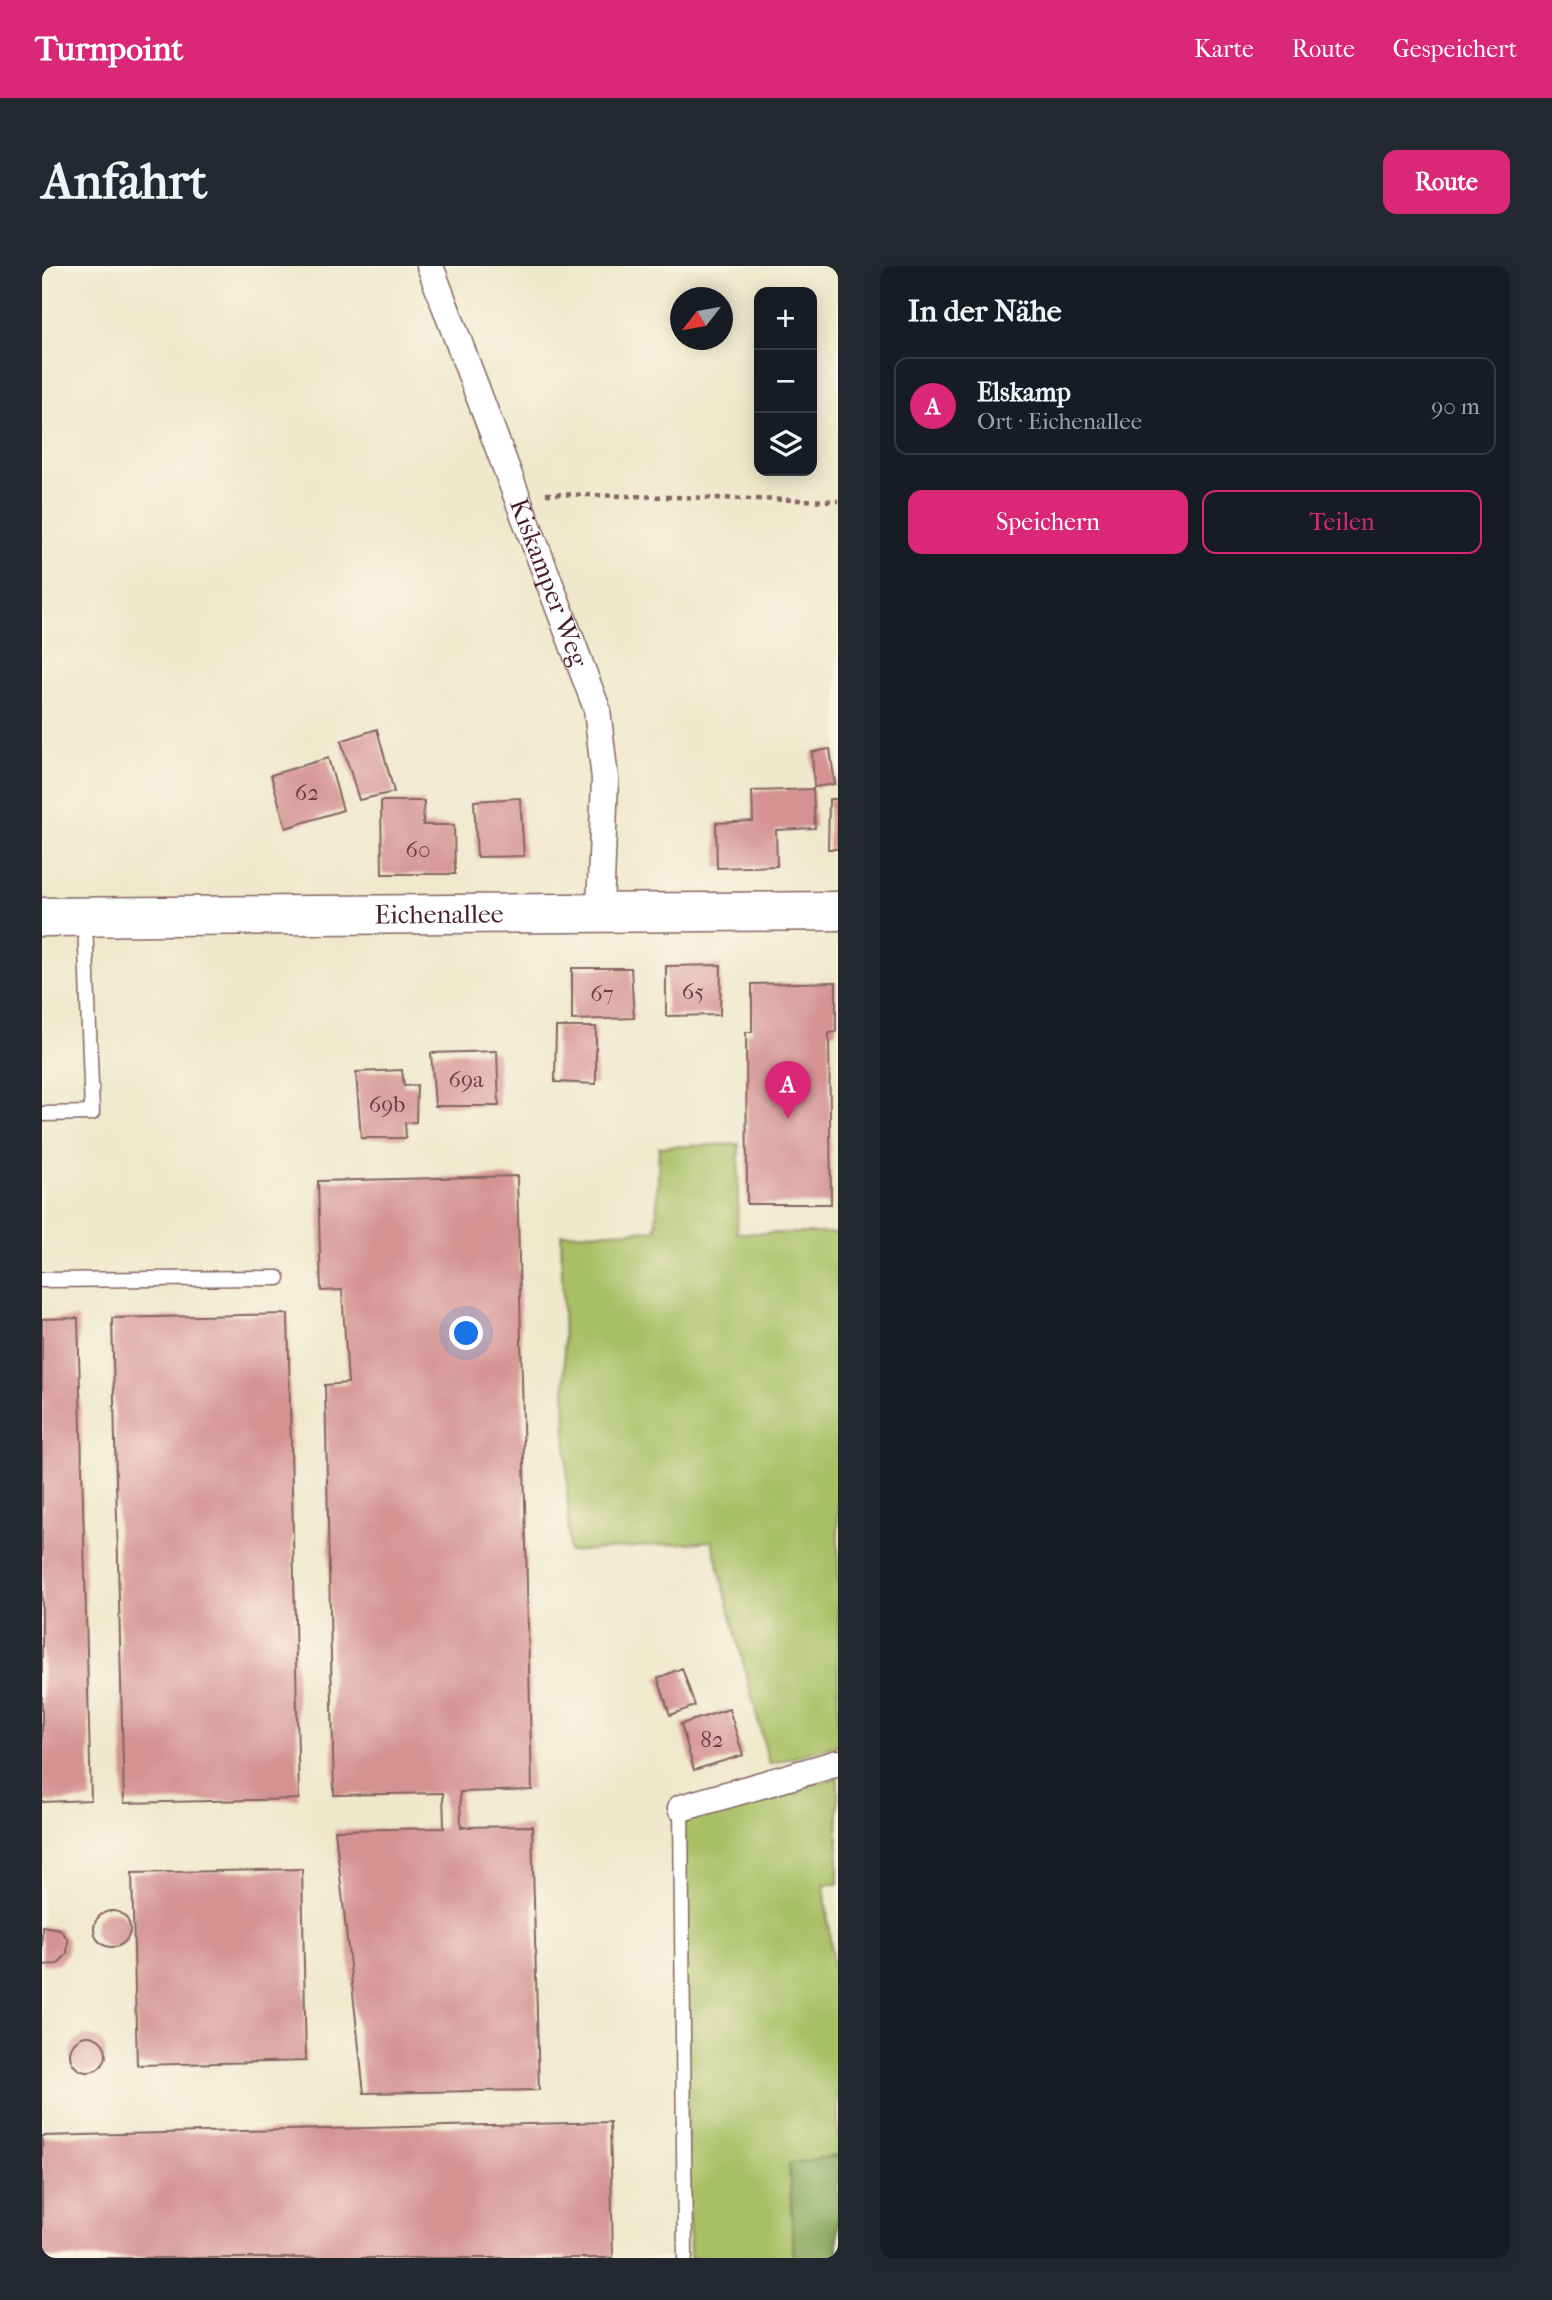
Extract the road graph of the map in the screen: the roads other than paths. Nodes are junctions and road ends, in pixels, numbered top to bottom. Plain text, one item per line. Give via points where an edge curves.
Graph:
1 (430, 266) edge
2 (600, 910) junction
3 (838, 911) edge
4 (85, 916) junction
5 (42, 917) edge
6 (42, 1114) edge
7 (278, 1278) dead end
8 (42, 1280) edge
9 (838, 1763) edge
10 (681, 1808) joint
11 (685, 2258) edge

1 - 2 street, Kiskamper Weg via 597,709 605,779
2 - 3 street, Eichenallee
2 - 4 street, Eichenallee
4 - 5 street, Eichenallee
4 - 6 lane via 92,1112
7 - 8 lane
9 - 10 street
10 - 11 lane

